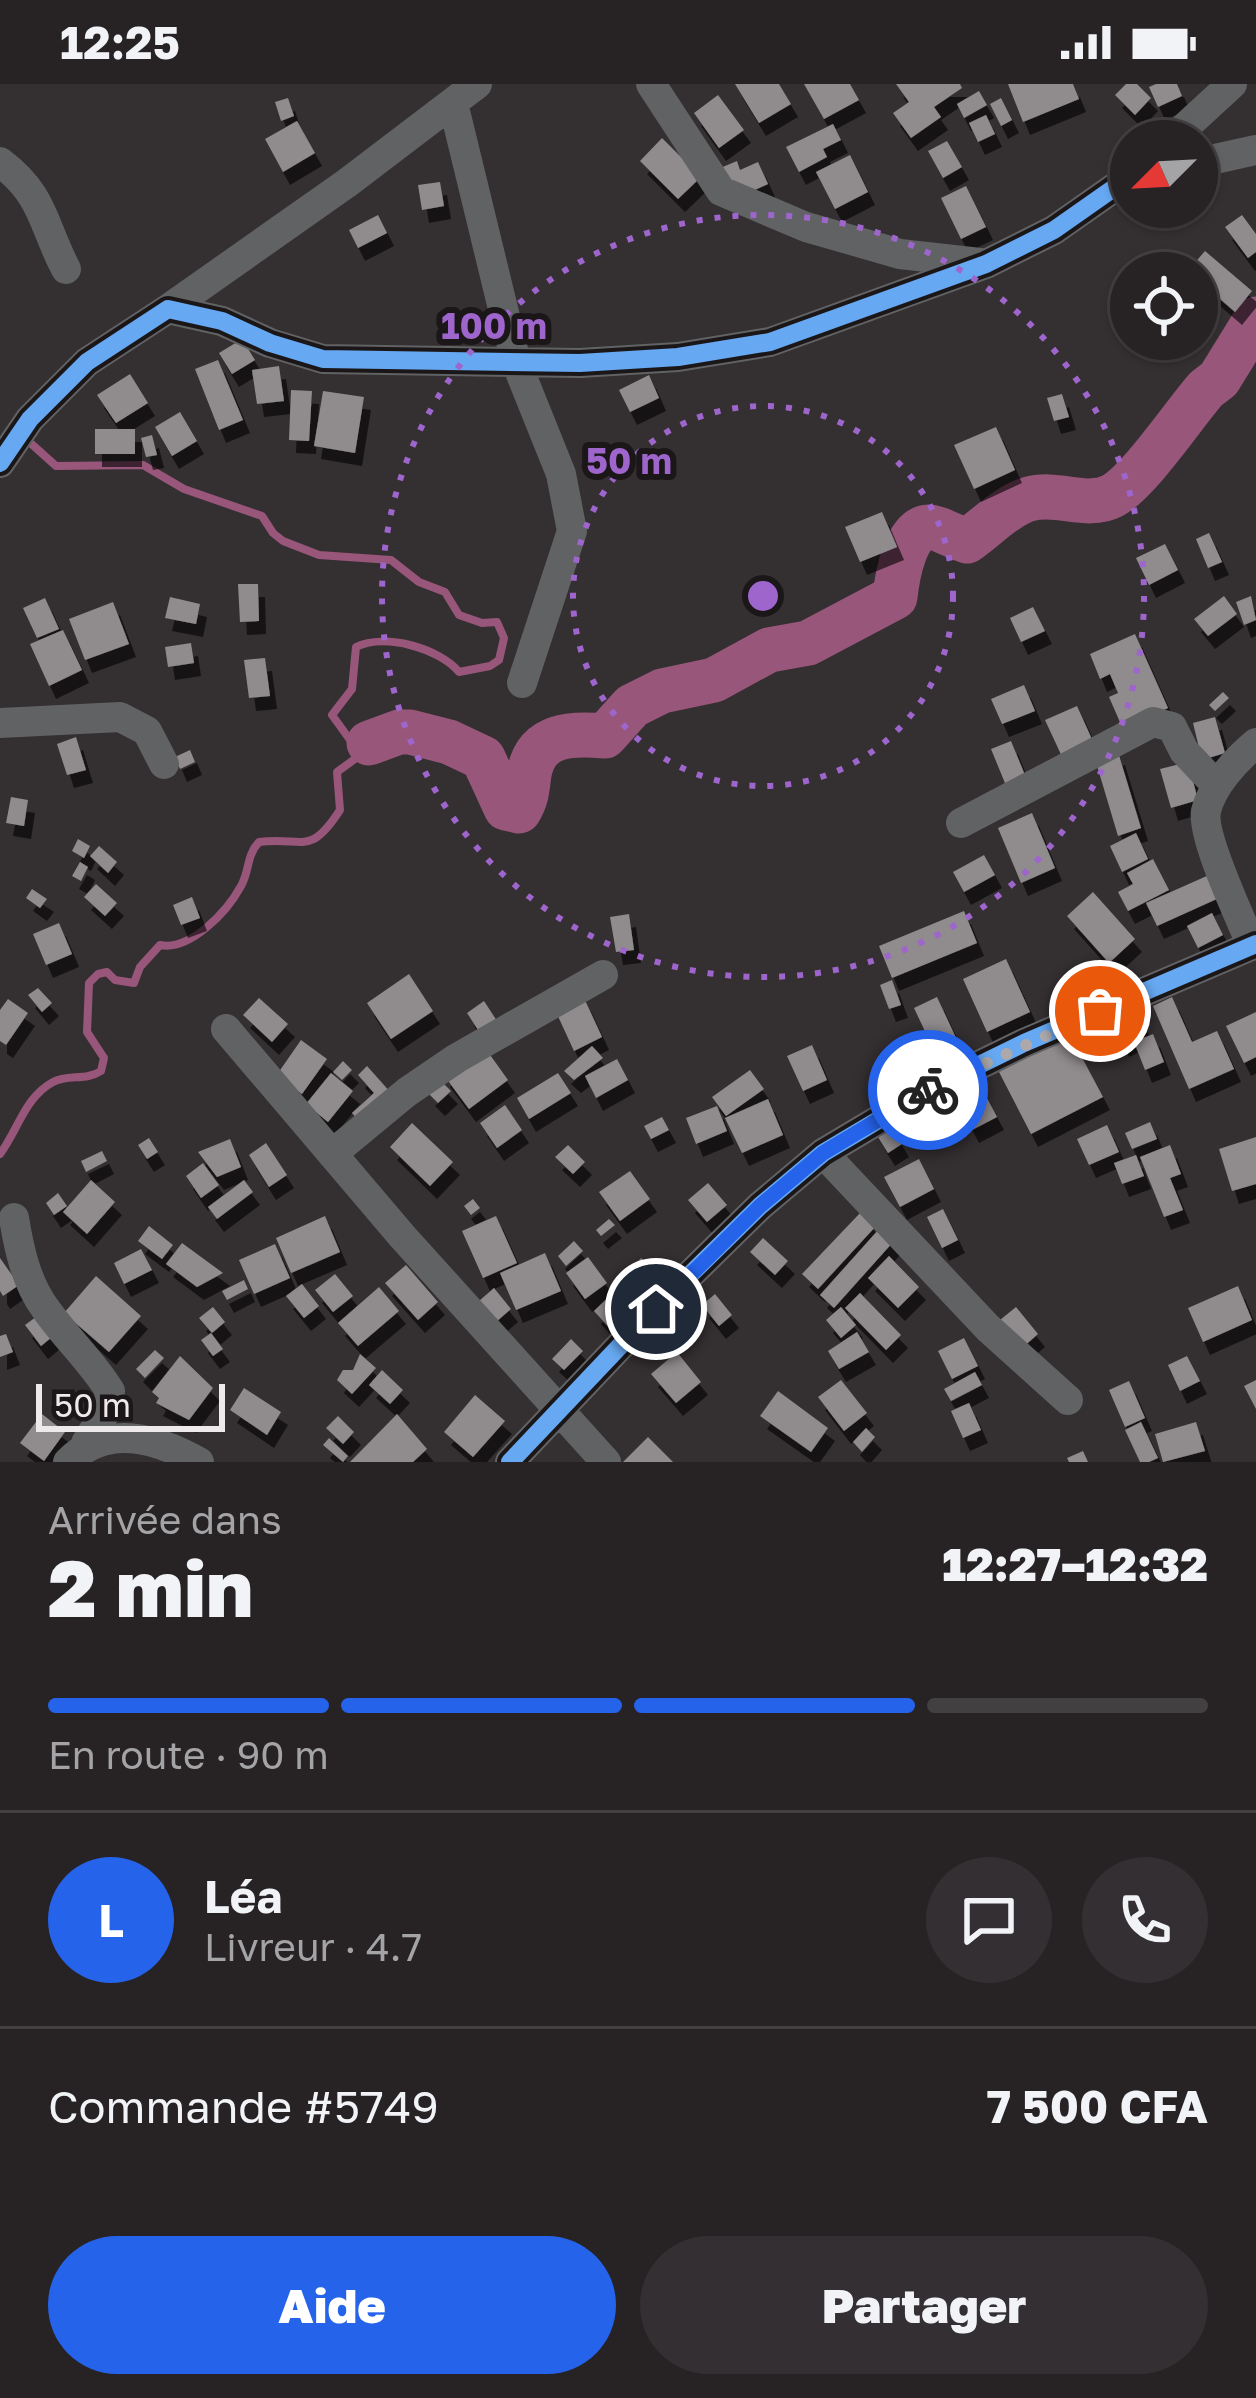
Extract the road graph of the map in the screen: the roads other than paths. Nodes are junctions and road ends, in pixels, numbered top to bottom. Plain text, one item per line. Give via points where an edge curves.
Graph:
1 (651, 84) edge
2 (1232, 84) edge
3 (465, 93) edge
4 (1193, 120) edge
5 (1256, 150) edge
6 (1218, 158) edge
7 (0, 162) edge
8 (1110, 192) edge
9 (986, 264) junction
10 (66, 269) dead end
11 (168, 309) junction
12 (516, 362) junction
13 (2, 460) edge
14 (522, 683) dead end
15 (0, 723) edge
16 (1256, 742) edge
17 (164, 764) dead end
18 (1217, 786) junction
19 (961, 823) dead end
20 (1254, 945) edge
21 (603, 975) dead end
22 (226, 1029) dead end
23 (823, 1153) junction
24 (332, 1154) junction
25 (14, 1218) dead end
26 (1068, 1400) dead end
27 (559, 1409) junction
28 (77, 1453) edge
29 (199, 1462) edge
30 (510, 1462) edge
31 (606, 1462) edge

1 - 9 street via 721,191 881,248
2 - 4 street
3 - 11 street
3 - 12 street
5 - 6 street
7 - 10 street via 40,201
8 - 9 street
9 - 12 street via 770,342 678,357
11 - 12 street via 323,359
11 - 13 street via 87,362
12 - 14 street via 561,474 572,531
15 - 17 street via 119,718 147,731
16 - 18 street
18 - 19 street via 1172,727 1153,722
18 - 20 street via 1205,813 1208,836
20 - 23 street via 1005,1052
21 - 24 street via 457,1058
22 - 24 street
23 - 26 street via 988,1328
23 - 27 street
24 - 27 street
25 - 28 street via 42,1304 110,1391
27 - 30 street
27 - 31 street
28 - 29 street via 121,1438 156,1441

